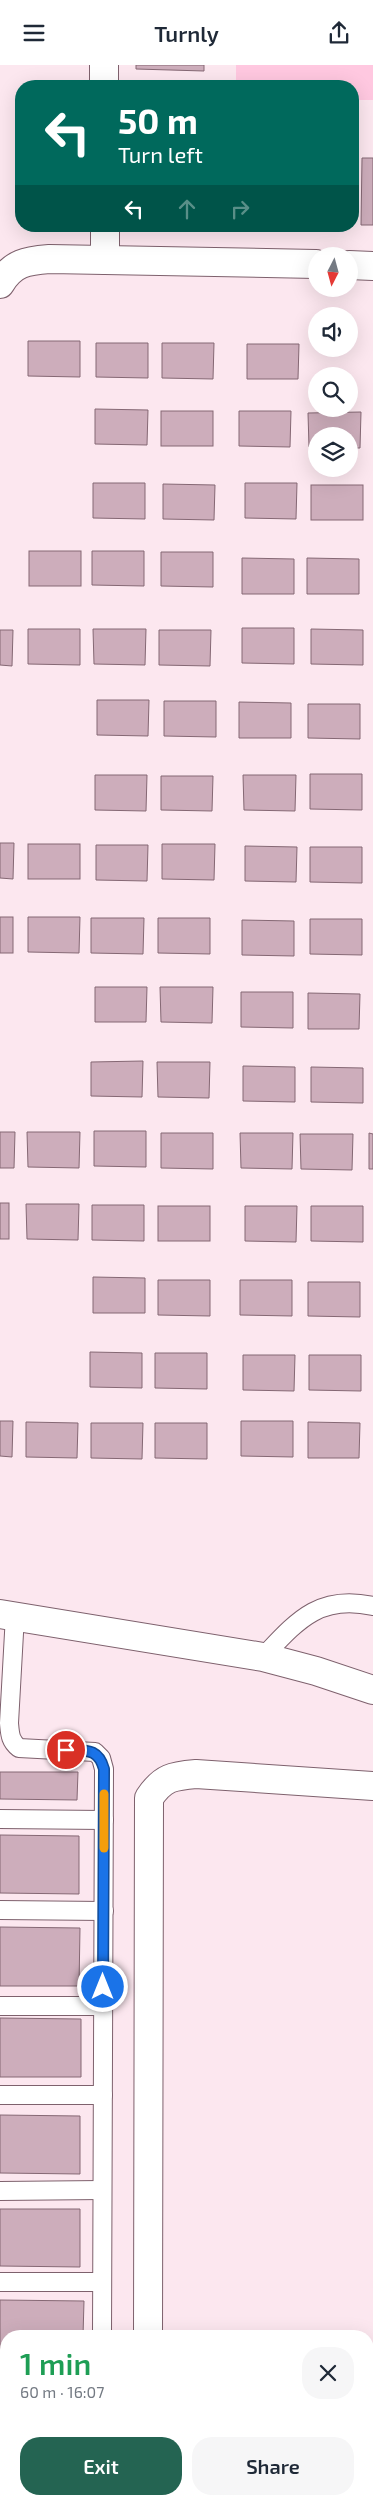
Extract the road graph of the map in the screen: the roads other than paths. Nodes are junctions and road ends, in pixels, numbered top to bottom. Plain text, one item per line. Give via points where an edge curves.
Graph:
1 (104, 65) edge
2 (104, 80) edge
3 (105, 232) edge
4 (105, 260) junction
5 (308, 264) edge
6 (358, 265) edge
7 (373, 265) edge
8 (0, 284) edge
9 (373, 1606) edge
10 (8, 1615) edge
11 (263, 1657) junction
12 (373, 1690) edge
13 (373, 1785) edge
14 (0, 1819) edge
15 (104, 1820) junction
16 (0, 1911) edge
17 (104, 1911) junction
18 (0, 2006) edge
19 (103, 2006) junction
20 (0, 2095) edge
21 (103, 2095) junction
22 (102, 2190) junction
23 (0, 2191) edge
24 (0, 2282) edge
25 (102, 2282) junction
26 (102, 2330) edge
27 (148, 2330) edge

1 - 2 street
3 - 4 street
4 - 5 street
4 - 8 street via 23,262 6,273
6 - 7 street
9 - 11 lane via 343,1603 315,1609 298,1620
10 - 11 street
10 - 15 lane via 10,1737 19,1748 86,1751 101,1757
11 - 12 street
13 - 27 street via 196,1774 173,1776 157,1785 149,1798
14 - 15 lane
15 - 17 lane
16 - 17 lane
17 - 19 lane
18 - 19 lane
19 - 21 lane
20 - 21 lane
21 - 22 lane
22 - 23 lane
22 - 25 lane
24 - 25 lane
25 - 26 lane

